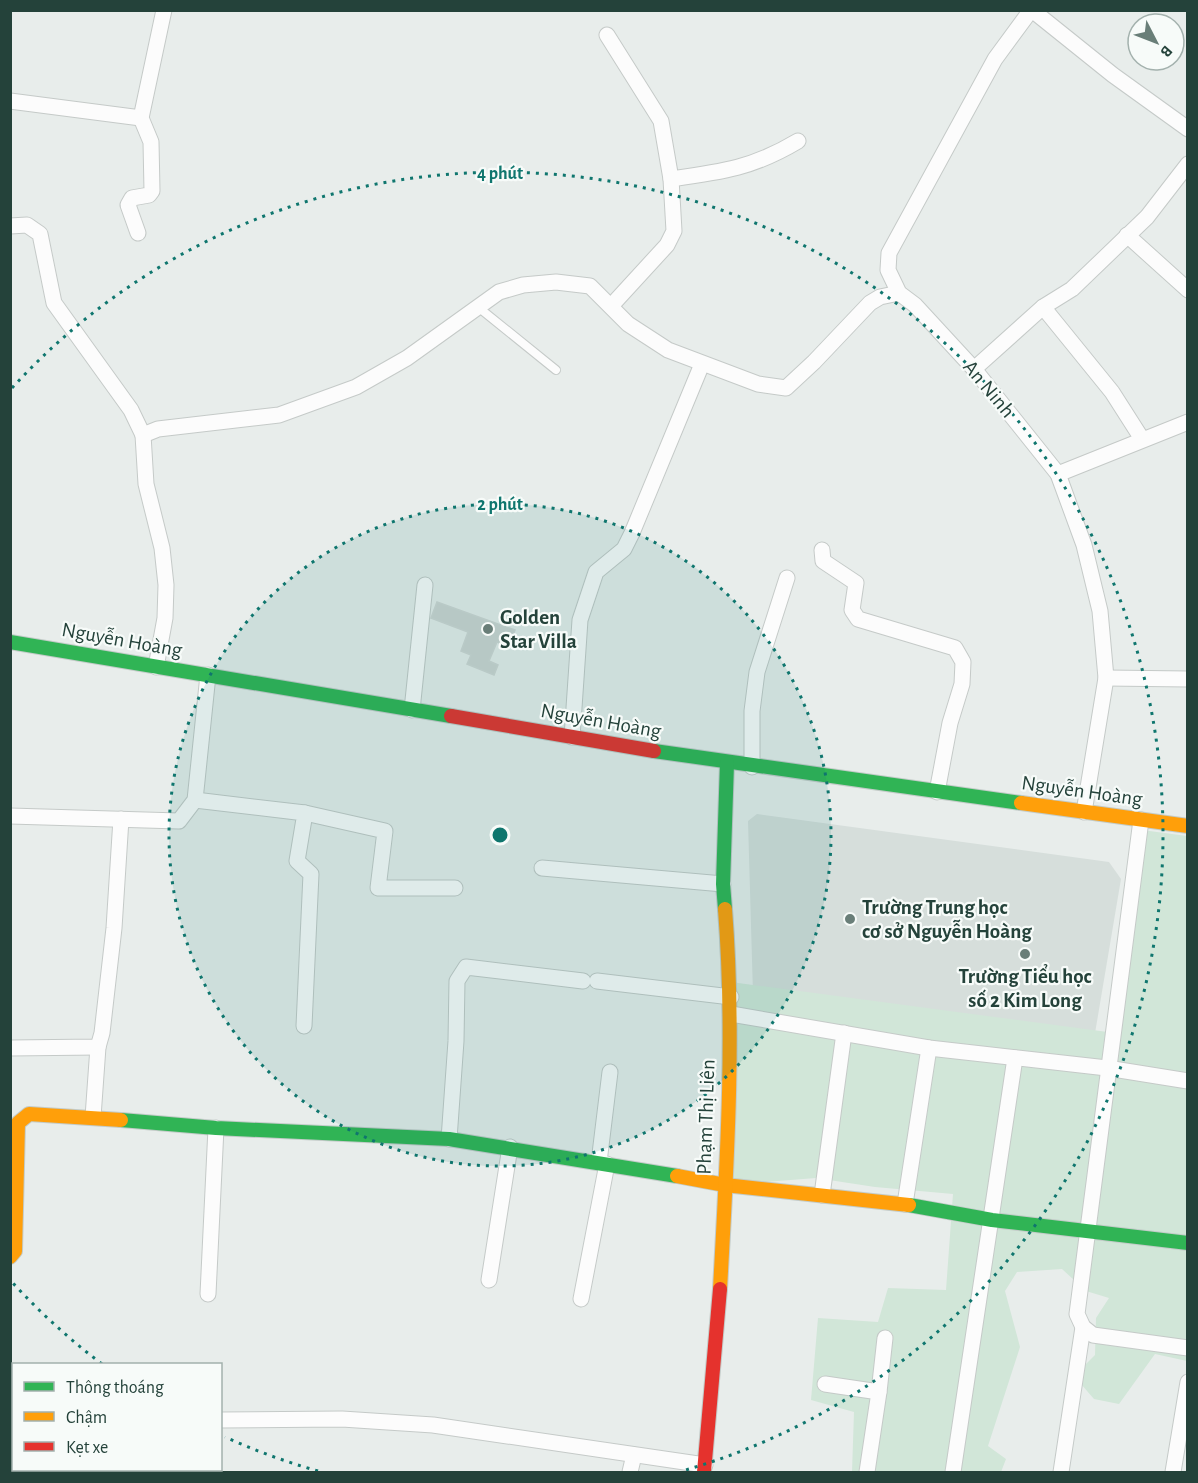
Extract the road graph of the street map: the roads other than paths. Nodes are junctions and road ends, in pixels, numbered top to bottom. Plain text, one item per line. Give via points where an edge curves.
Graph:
1 (164, 10) edge
2 (1032, 10) edge
3 (607, 35) dead end
4 (10, 101) edge
5 (141, 118) junction
6 (1188, 129) edge
7 (798, 141) dead end
8 (1188, 164) edge
9 (671, 179) junction
10 (10, 226) edge
11 (138, 233) dead end
12 (1127, 235) junction
13 (1188, 290) edge
14 (899, 293) junction
15 (612, 305) junction
16 (478, 307) junction
17 (1043, 307) junction
18 (702, 364) junction
19 (974, 369) junction
20 (556, 370) dead end
21 (1188, 422) edge
22 (143, 435) junction
23 (1142, 439) junction
24 (1058, 474) junction
25 (822, 550) dead end
26 (787, 578) dead end
27 (425, 585) dead end
28 (10, 642) edge
29 (156, 667) junction
30 (207, 675) junction
31 (1106, 678) junction
32 (1188, 679) edge
33 (412, 710) junction
34 (572, 737) junction
35 (727, 763) junction
36 (752, 767) junction
37 (937, 792) junction
38 (195, 800) junction
39 (1084, 812) junction
40 (305, 813) junction
41 (10, 816) edge
42 (121, 819) junction
43 (1141, 820) junction
44 (1188, 826) edge
45 (543, 868) dead end
46 (723, 884) junction
47 (455, 888) dead end
48 (731, 997) junction
49 (731, 1014) junction
50 (304, 1026) dead end
51 (844, 1034) junction
52 (98, 1047) junction
53 (10, 1048) edge
54 (929, 1048) junction
55 (1015, 1058) junction
56 (1107, 1068) junction
57 (610, 1072) dead end
58 (1188, 1081) edge
59 (93, 1117) junction
60 (216, 1128) junction
61 (449, 1139) junction
62 (510, 1147) junction
63 (603, 1163) junction
64 (724, 1185) junction
65 (822, 1195) junction
66 (905, 1204) junction
67 (992, 1220) junction
68 (1087, 1230) junction
69 (1188, 1242) edge
70 (10, 1257) edge
71 (489, 1280) dead end
72 (208, 1294) dead end
73 (581, 1299) dead end
74 (1083, 1328) junction
75 (885, 1338) dead end
76 (1188, 1348) edge
77 (1188, 1382) edge
78 (825, 1384) dead end
79 (879, 1392) junction
80 (222, 1420) edge
81 (634, 1455) junction
82 (704, 1469) edge
83 (630, 1473) edge
84 (867, 1473) edge
85 (953, 1473) edge
86 (1061, 1473) edge
87 (1173, 1473) edge

1 - 5 street
2 - 6 street
2 - 14 street, An Ninh via 995,59 889,253 888,270
3 - 9 street via 661,121
4 - 5 street
5 - 11 street via 151,142 153,185 150,194 129,202
7 - 9 street via 745,167
8 - 12 street via 1147,217
9 - 15 street via 673,237
10 - 22 street via 27,225 40,234 54,303 132,410
12 - 13 street
12 - 17 street via 1072,289
14 - 18 street via 870,303 786,388 758,384
14 - 19 street, An Ninh
15 - 16 street via 590,286 556,282 499,292
15 - 18 street via 628,324 668,350
16 - 20 lane
16 - 22 street via 407,358 356,387 279,415 158,429
17 - 19 street
17 - 23 street via 1112,392
18 - 34 street via 632,533 624,549 597,572 580,620
19 - 24 street, An Ninh
21 - 23 street
22 - 29 street via 146,484 162,548 166,585 165,618
23 - 24 street
24 - 31 street, An Ninh via 1092,571
25 - 37 street via 823,561 856,583 852,610 858,619 955,648 963,662 962,684
26 - 36 street via 757,672
27 - 33 street
28 - 29 street, Nguyễn Hoàng
29 - 30 street, Nguyễn Hoàng
30 - 33 street, Nguyễn Hoàng
30 - 38 street
31 - 32 street
31 - 39 street, An Ninh
33 - 34 street, Nguyễn Hoàng
34 - 35 street, Nguyễn Hoàng
35 - 36 street, Nguyễn Hoàng
35 - 46 street, Phạm Thị Liên
36 - 37 street, Nguyễn Hoàng
37 - 39 street, Nguyễn Hoàng
38 - 40 street
38 - 42 street via 179,821
39 - 43 street, Nguyễn Hoàng
40 - 47 street via 385,831 378,888
40 - 50 street via 297,861 310,874
41 - 42 street
42 - 52 street via 114,928
43 - 44 street, Nguyễn Hoàng
43 - 56 street
45 - 46 street
46 - 48 street, Phạm Thị Liên
48 - 49 street, Phạm Thị Liên
48 - 61 street via 466,967 458,981
49 - 51 street
49 - 64 street, Phạm Thị Liên
51 - 54 street
51 - 65 street
52 - 53 street
52 - 59 street
54 - 55 street
54 - 66 street
55 - 56 street
55 - 67 street
56 - 58 street
56 - 68 street
57 - 63 street
59 - 60 street
59 - 70 street via 29,1114 18,1123 15,1251
60 - 61 street
60 - 72 street
61 - 62 street
62 - 63 street
62 - 71 street
63 - 64 street
63 - 73 street
64 - 65 street
64 - 82 street, Phạm Thị Liên via 718,1317
65 - 66 street
66 - 67 street
67 - 68 street
67 - 85 street
68 - 69 street
68 - 74 street via 1077,1314
74 - 76 street via 1099,1336
74 - 86 street
75 - 79 street
77 - 87 street
78 - 79 street
79 - 84 street
80 - 81 street via 342,1419 433,1425
81 - 82 street
81 - 83 street

